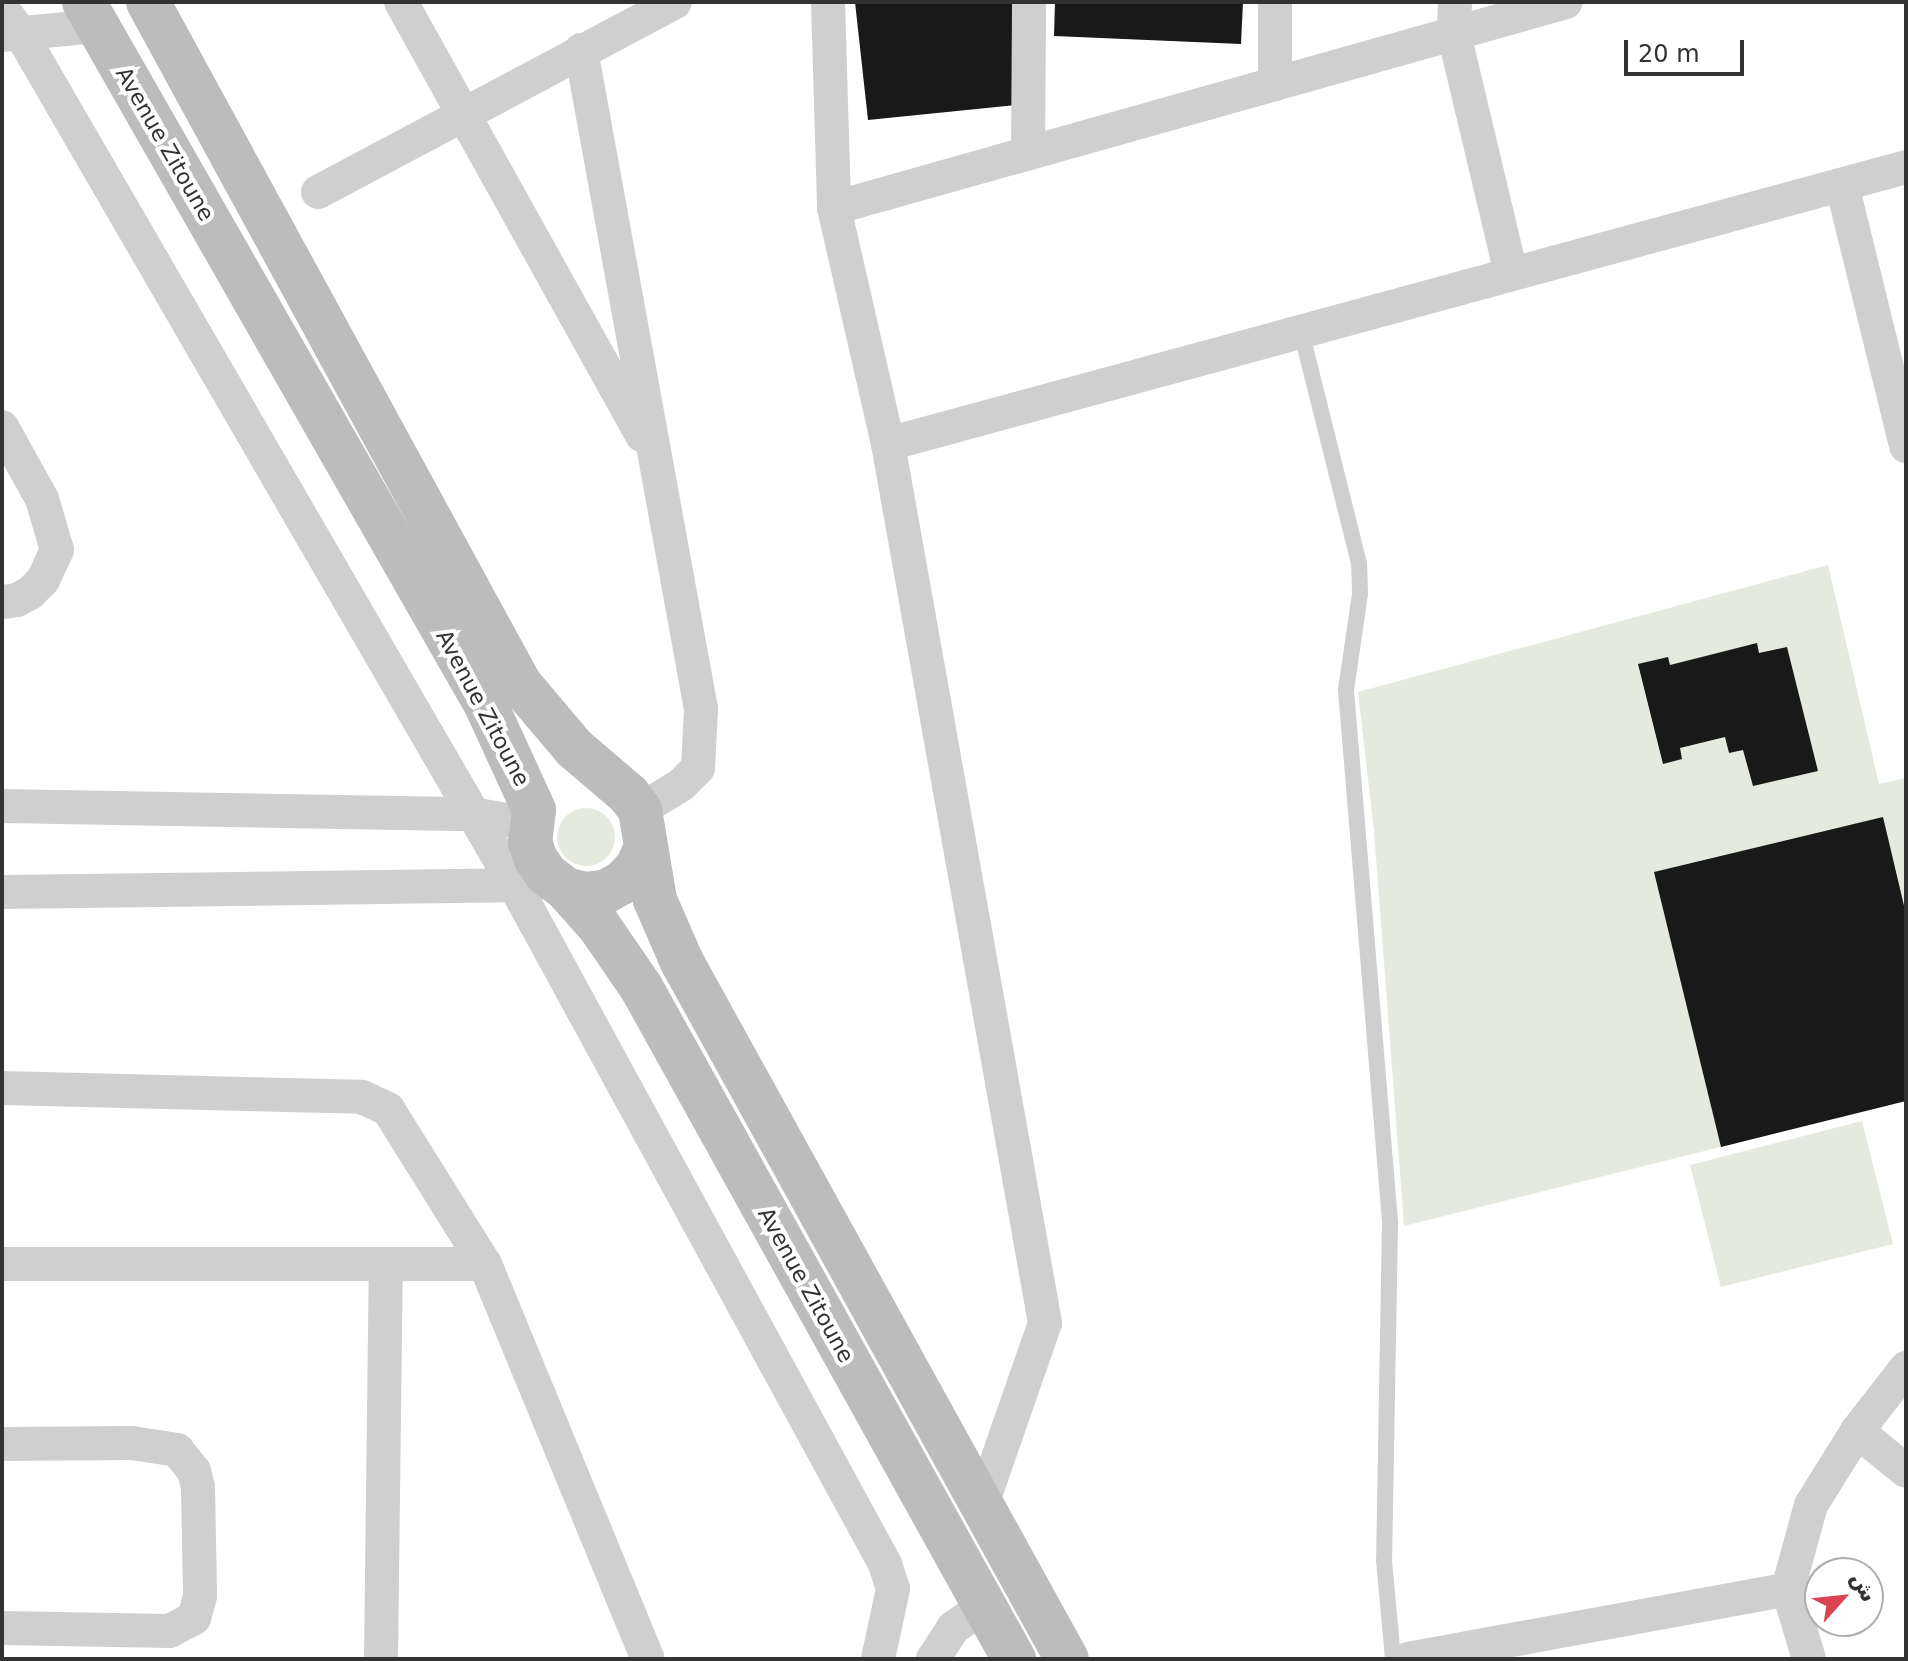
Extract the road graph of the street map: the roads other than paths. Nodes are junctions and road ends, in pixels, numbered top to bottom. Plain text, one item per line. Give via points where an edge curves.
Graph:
1 (148, 2) edge
2 (401, 2) edge
3 (675, 2) edge
4 (1029, 2) edge
5 (1275, 2) edge
6 (1566, 2) edge
7 (826, 4) edge
8 (91, 14) edge
9 (1454, 18) edge
10 (8, 26) edge
11 (581, 50) junction
12 (1275, 84) junction
13 (463, 114) junction
14 (1028, 153) junction
15 (1906, 167) edge
16 (1842, 185) junction
17 (318, 192) dead end
18 (834, 208) junction
19 (1511, 273) junction
20 (1301, 331) junction
21 (2, 427) edge
22 (888, 444) junction
23 (1906, 446) edge
24 (655, 459) junction
25 (2, 602) edge
26 (2, 806) edge
27 (472, 814) junction
28 (633, 814) junction
29 (532, 817) junction
30 (514, 884) junction
31 (563, 888) junction
32 (2, 892) edge
33 (2, 1088) edge
34 (2, 1264) edge
35 (386, 1264) junction
36 (485, 1264) junction
37 (1906, 1368) edge
38 (1857, 1431) junction
39 (2, 1444) edge
40 (1906, 1471) edge
41 (982, 1504) junction
42 (1788, 1589) junction
43 (984, 1606) junction
44 (2, 1628) edge
45 (381, 1659) edge
46 (648, 1659) edge
47 (878, 1659) edge
48 (933, 1659) edge
49 (1014, 1659) edge
50 (1067, 1659) edge
51 (1393, 1659) edge
52 (1408, 1659) edge
53 (1809, 1659) edge

1 - 28 main road, Avenue Zitoune via 520,684
2 - 13 street
3 - 11 street
4 - 14 street
5 - 12 street
6 - 9 street
7 - 18 street
8 - 10 street
8 - 29 main road, Avenue Zitoune via 486,705
9 - 12 street
9 - 19 street
10 - 27 street
11 - 13 street
11 - 24 street
12 - 14 street
13 - 17 street
13 - 24 street
14 - 18 street
15 - 16 street
16 - 19 street
16 - 23 street
18 - 22 street
19 - 20 street
20 - 22 street
20 - 51 lane via 1359,563 1360,594 1346,690 1390,1222 1384,1560
21 - 25 street via 42,499 57,550 37,586 17,600
22 - 41 street via 1045,1323
24 - 28 street via 702,739 698,768 681,785
26 - 27 street
27 - 29 street
27 - 30 street
28 - 29 main road via 599,779 568,780 543,797
28 - 31 main road via 637,867 614,887 585,894
28 - 41 main road via 655,900 682,962
29 - 31 main road, Avenue Zitoune via 530,842 536,859
30 - 31 street
30 - 32 street
30 - 47 street via 885,1564 893,1589
31 - 43 main road, Avenue Zitoune via 599,926 641,987
33 - 36 street via 267,1092 373,1100 388,1109
34 - 35 street
35 - 36 street
35 - 45 street
36 - 46 street
37 - 38 street
38 - 40 street
38 - 42 street via 1811,1505
39 - 44 street via 132,1443 177,1450 194,1471 198,1487 200,1596 194,1618 170,1631
41 - 50 main road
42 - 52 street
42 - 53 street
43 - 48 street via 953,1628
43 - 49 main road, Avenue Zitoune

